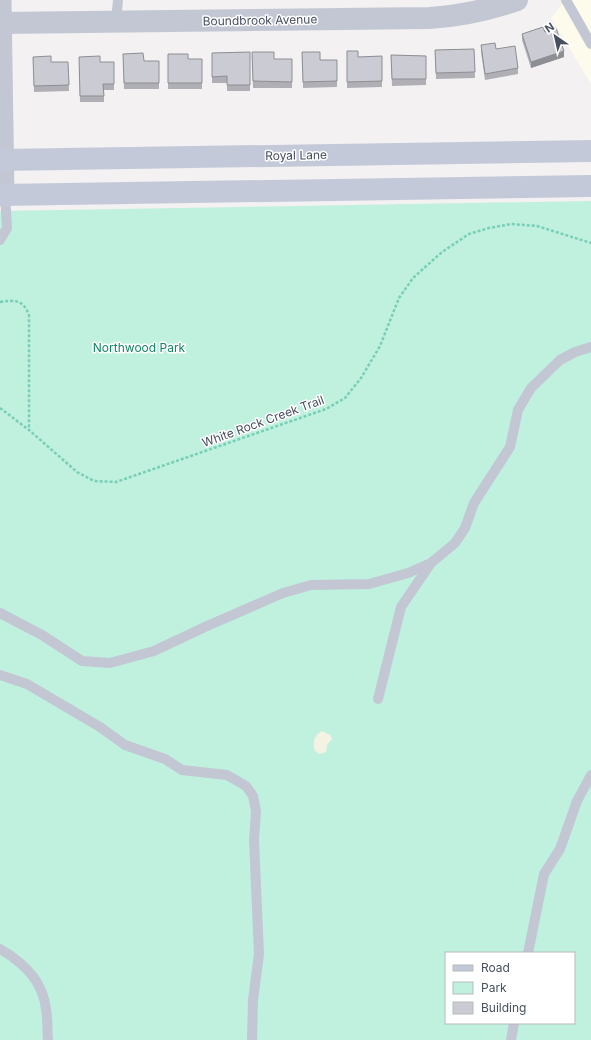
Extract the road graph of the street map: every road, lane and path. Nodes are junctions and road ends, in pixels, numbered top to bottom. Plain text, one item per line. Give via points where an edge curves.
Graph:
1 (2, 0) edge
2 (118, 0) edge
3 (517, 0) edge
4 (566, 0) edge
5 (116, 21) junction
6 (1, 23) edge
7 (591, 44) edge
8 (591, 151) edge
9 (2, 160) edge
10 (591, 186) edge
11 (2, 195) edge
12 (0, 240) edge
13 (591, 243) edge
14 (0, 302) edge
15 (591, 347) edge
16 (0, 408) edge
17 (29, 430) junction
18 (431, 563) junction
19 (0, 613) edge
20 (0, 675) edge
21 (378, 699) dead end
22 (591, 775) edge
23 (0, 949) edge
24 (528, 952) edge
25 (514, 1024) edge
26 (48, 1040) edge
27 (252, 1040) edge
28 (511, 1040) edge

1 - 6 street
2 - 5 lane
3 - 5 street, Boundbrook Avenue via 457,16 429,18
4 - 7 lane
5 - 6 street, Boundbrook Avenue
6 - 9 street
8 - 9 main road, Royal Lane
9 - 11 street
10 - 11 main road
11 - 12 lane via 6,228
13 - 17 path, White Rock Creek Trail via 537,226 511,224 469,234 442,252 413,278 399,298 380,346 361,378 345,398 326,409 116,482 94,481 77,472
14 - 17 path via 19,302 26,306 29,315
15 - 18 lane via 560,360 531,388 518,410 510,447 474,503 465,528 455,543
16 - 17 path, White Rock Creek Trail
18 - 19 lane via 408,573 369,584 311,585 283,593 154,651 110,663 82,661 42,635
18 - 21 lane via 413,593 401,607
20 - 27 lane via 27,684 124,744 165,759 182,770 227,775 246,786 253,796 256,812 254,840 259,954 253,1000
22 - 24 lane via 560,849 544,874
23 - 26 lane via 16,958 37,982 46,1008
25 - 28 lane

